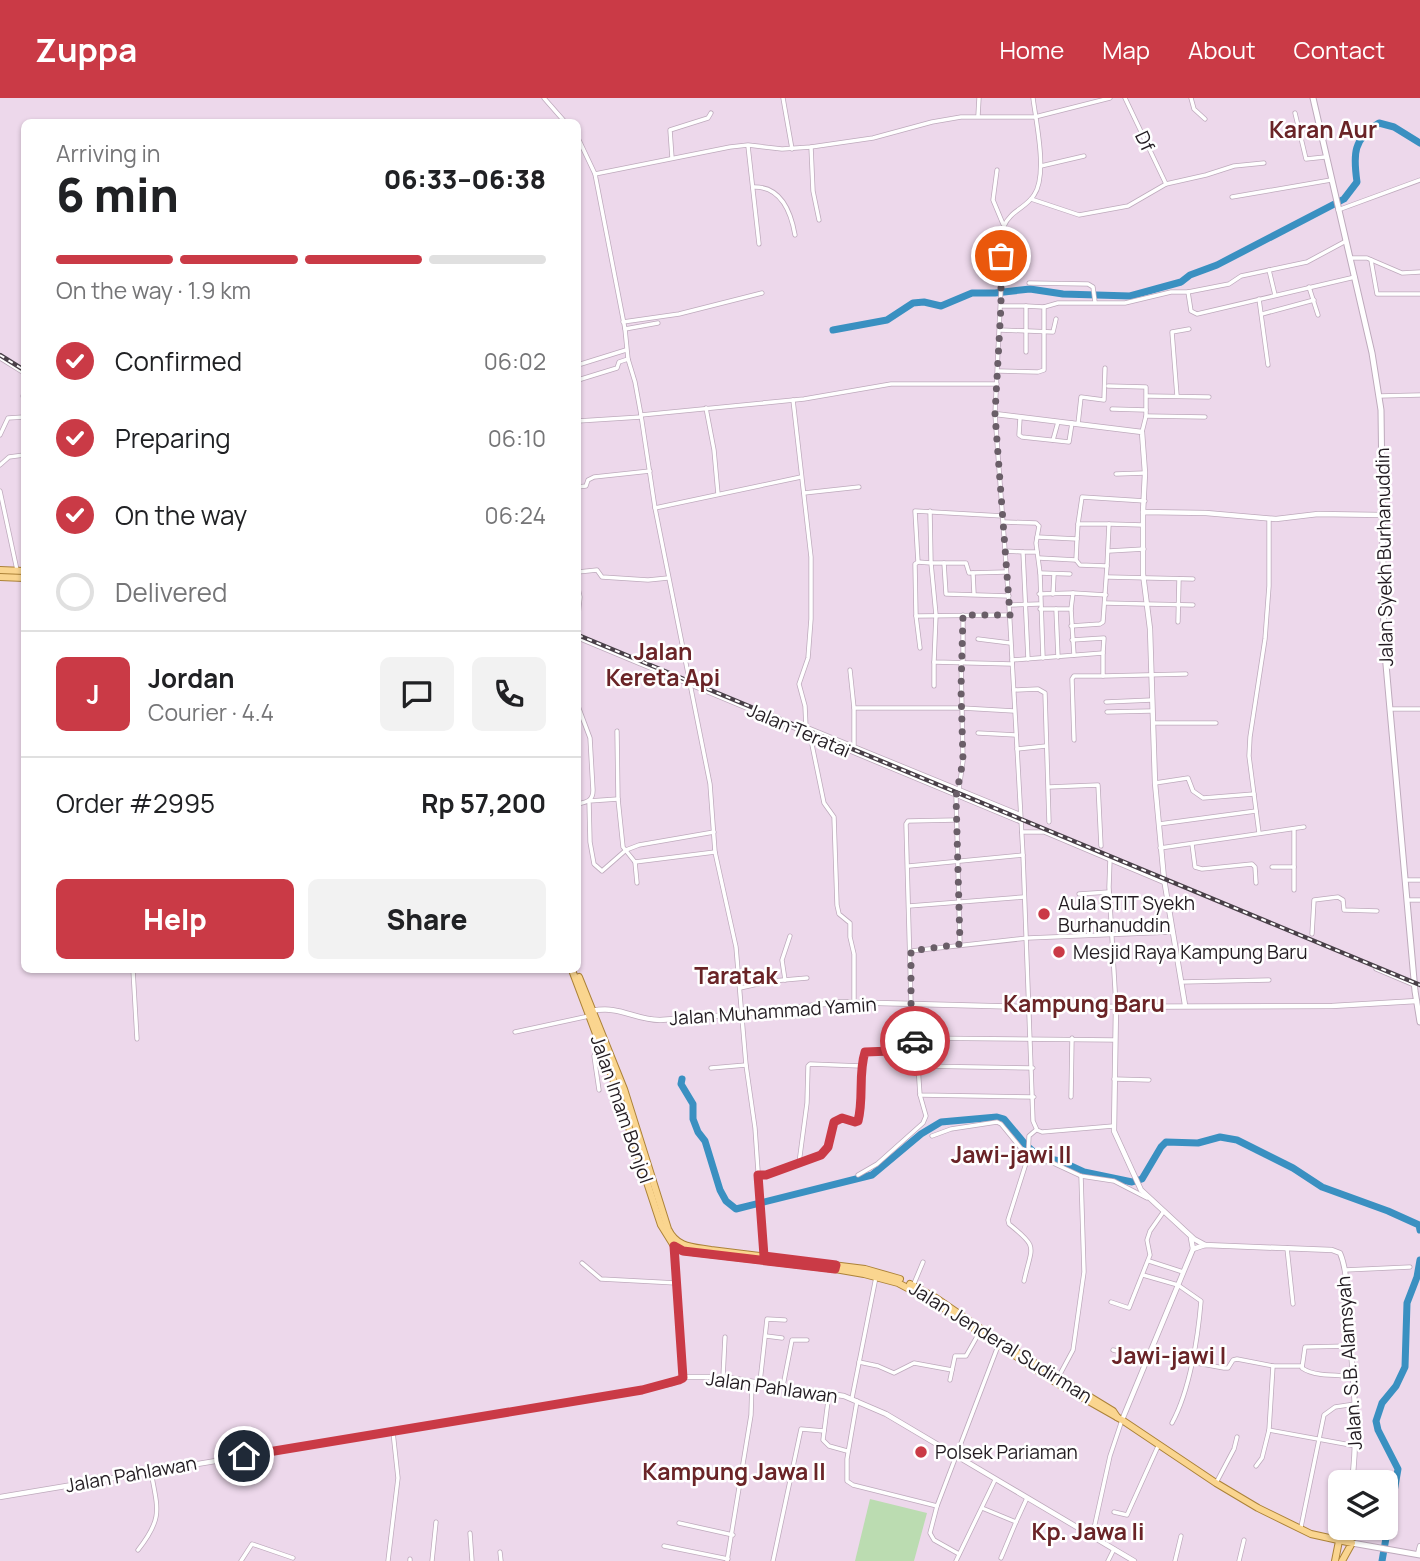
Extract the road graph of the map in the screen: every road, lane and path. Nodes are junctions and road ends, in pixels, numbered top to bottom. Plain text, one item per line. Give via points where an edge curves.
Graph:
1 (544, 98) edge
2 (783, 98) edge
3 (979, 98) edge
4 (1033, 98) edge
5 (1110, 98) edge
6 (1125, 98) edge
7 (1191, 98) edge
8 (1313, 98) edge
9 (711, 113) dead end
10 (1295, 113) dead end
11 (978, 116) junction
12 (1035, 117) junction
13 (562, 119) edge
14 (1205, 119) dead end
15 (581, 144) edge
16 (748, 145) junction
17 (811, 147) junction
18 (792, 149) junction
19 (1084, 156) dead end
20 (1328, 157) junction
21 (672, 158) junction
22 (1264, 163) dead end
23 (1041, 166) junction
24 (997, 170) dead end
25 (595, 174) junction
26 (1331, 180) junction
27 (1420, 180) edge
28 (1165, 185) junction
29 (753, 187) junction
30 (1232, 197) dead end
31 (1031, 199) junction
32 (1337, 204) junction
33 (819, 220) dead end
34 (1004, 226) junction
35 (795, 235) dead end
36 (1346, 241) junction
37 (759, 244) dead end
38 (1351, 258) junction
39 (1371, 260) junction
40 (1269, 270) junction
41 (1420, 272) edge
42 (1355, 277) junction
43 (1029, 284) dead end
44 (1309, 288) junction
45 (1188, 292) junction
46 (762, 293) dead end
47 (1420, 295) edge
48 (1275, 296) junction
49 (1259, 299) junction
50 (1314, 300) junction
51 (1095, 302) junction
52 (1001, 306) junction
53 (1026, 306) junction
54 (1044, 307) junction
55 (1262, 314) junction
56 (1318, 315) dead end
57 (1056, 319) dead end
58 (623, 322) junction
59 (658, 323) dead end
60 (625, 329) junction
61 (1189, 329) dead end
62 (1000, 330) junction
63 (1027, 331) junction
64 (1044, 332) junction
65 (626, 350) junction
66 (1026, 352) dead end
67 (0, 358) edge
68 (628, 359) junction
69 (581, 364) dead end
70 (1268, 365) dead end
71 (1105, 369) dead end
72 (21, 371) edge
73 (999, 371) junction
74 (581, 379) edge
75 (997, 384) junction
76 (1108, 386) dead end
77 (1420, 395) edge
78 (1147, 396) junction
79 (1177, 396) junction
80 (1379, 396) junction
81 (1209, 397) dead end
82 (793, 400) junction
83 (706, 408) junction
84 (1112, 409) dead end
85 (1146, 410) junction
86 (995, 414) junction
87 (641, 416) junction
88 (1146, 416) junction
89 (21, 417) edge
90 (1205, 417) dead end
91 (1020, 418) junction
92 (581, 421) edge
93 (1058, 422) junction
94 (1075, 424) junction
95 (1142, 432) junction
96 (0, 435) edge
97 (1053, 440) junction
98 (21, 455) edge
99 (0, 464) edge
100 (650, 471) junction
101 (1116, 474) dead end
102 (1145, 474) junction
103 (801, 477) junction
104 (581, 486) edge
105 (859, 487) dead end
106 (0, 491) edge
107 (804, 493) junction
108 (718, 494) junction
109 (1144, 501) junction
110 (655, 508) junction
111 (930, 511) junction
112 (1143, 512) junction
113 (1382, 515) junction
114 (1003, 516) junction
115 (1269, 518) junction
116 (1004, 522) junction
117 (1078, 524) junction
118 (1109, 524) junction
119 (1143, 526) junction
120 (1037, 537) junction
121 (1077, 539) junction
122 (1144, 549) junction
123 (1006, 551) junction
124 (1109, 551) junction
125 (1023, 552) junction
126 (1037, 552) junction
127 (1039, 558) junction
128 (1076, 560) junction
129 (918, 562) junction
130 (931, 563) junction
131 (944, 563) junction
132 (1107, 566) junction
133 (0, 570) edge
134 (21, 570) edge
135 (581, 572) edge
136 (1007, 572) junction
137 (973, 573) junction
138 (1040, 573) junction
139 (1054, 574) junction
140 (1070, 574) dead end
141 (1107, 577) junction
142 (1144, 577) junction
143 (0, 578) edge
144 (21, 578) edge
145 (669, 578) junction
146 (1179, 579) junction
147 (1193, 579) dead end
148 (1073, 593) junction
149 (974, 594) junction
150 (1040, 594) junction
151 (1053, 594) junction
152 (1106, 595) junction
153 (1009, 596) junction
154 (1105, 603) junction
155 (1026, 604) junction
156 (1146, 604) junction
157 (1009, 605) junction
158 (1178, 605) junction
159 (1193, 605) dead end
160 (1040, 606) junction
161 (1056, 609) junction
162 (1071, 609) junction
163 (936, 615) junction
164 (963, 615) junction
165 (1010, 615) junction
166 (916, 616) junction
167 (1178, 622) dead end
168 (1071, 626) junction
169 (581, 639) edge
170 (978, 639) dead end
171 (1072, 639) junction
172 (1010, 643) junction
173 (920, 648) dead end
174 (1103, 653) junction
175 (1074, 655) junction
176 (1058, 657) junction
177 (1042, 658) junction
178 (1028, 659) junction
179 (934, 662) junction
180 (962, 662) junction
181 (1012, 662) junction
182 (850, 670) dead end
183 (1150, 674) junction
184 (1186, 674) dead end
185 (1103, 676) junction
186 (690, 684) junction
187 (934, 686) dead end
188 (1013, 690) junction
189 (1152, 701) junction
190 (1106, 702) dead end
191 (854, 708) junction
192 (962, 708) junction
193 (1389, 709) junction
194 (1420, 709) edge
195 (1014, 711) junction
196 (1152, 711) junction
197 (1107, 712) dead end
198 (581, 714) edge
199 (1152, 723) junction
200 (1216, 723) dead end
201 (617, 731) dead end
202 (978, 733) dead end
203 (810, 735) junction
204 (1016, 735) junction
205 (1074, 740) dead end
206 (1046, 746) junction
207 (854, 747) junction
208 (1017, 749) junction
209 (1155, 783) junction
210 (1048, 787) junction
211 (959, 789) junction
212 (1254, 794) junction
213 (956, 796) junction
214 (618, 799) junction
215 (589, 801) junction
216 (581, 803) edge
217 (1256, 811) junction
218 (1020, 814) junction
219 (956, 820) junction
220 (1021, 822) junction
221 (1049, 822) dead end
222 (1158, 824) junction
223 (1304, 827) dead end
224 (1294, 829) junction
225 (714, 832) junction
226 (1021, 832) junction
227 (1259, 833) junction
228 (1192, 844) junction
229 (1101, 846) dead end
230 (1160, 848) junction
231 (626, 850) junction
232 (715, 852) junction
233 (1023, 855) junction
234 (1110, 859) junction
235 (957, 861) junction
236 (635, 862) junction
237 (909, 866) junction
238 (1272, 867) dead end
239 (1294, 867) junction
240 (1407, 880) junction
241 (1420, 880) edge
242 (637, 883) dead end
243 (1165, 883) junction
244 (1256, 883) dead end
245 (1294, 890) dead end
246 (1109, 892) junction
247 (1079, 894) dead end
248 (1024, 897) junction
249 (1420, 900) edge
250 (1409, 901) junction
251 (958, 904) junction
252 (909, 906) junction
253 (1377, 911) dead end
254 (1173, 932) junction
255 (1312, 934) dead end
256 (790, 936) dead end
257 (1113, 936) junction
258 (1028, 938) junction
259 (960, 944) junction
260 (911, 951) junction
261 (1376, 969) dead end
262 (133, 973) edge
263 (575, 973) edge
264 (807, 978) dead end
265 (785, 980) junction
266 (1269, 980) dead end
267 (1182, 982) junction
268 (740, 988) junction
269 (1416, 989) edge
270 (1418, 1001) junction
271 (854, 1002) junction
272 (911, 1003) junction
273 (1185, 1005) junction
274 (1116, 1006) junction
275 (1126, 1006) junction
276 (1030, 1007) junction
277 (590, 1013) junction
278 (743, 1014) junction
279 (1116, 1014) junction
280 (1420, 1022) edge
281 (515, 1032) dead end
282 (914, 1038) junction
283 (1072, 1038) junction
284 (137, 1039) dead end
285 (1032, 1040) junction
286 (1115, 1040) junction
287 (600, 1044) junction
288 (746, 1065) junction
289 (861, 1066) junction
290 (711, 1068) dead end
291 (1033, 1068) junction
292 (1114, 1079) junction
293 (1149, 1080) dead end
294 (599, 1090) dead end
295 (621, 1091) junction
296 (919, 1095) junction
297 (1034, 1097) junction
298 (1071, 1097) dead end
299 (1113, 1126) junction
300 (1037, 1130) junction
301 (932, 1136) dead end
302 (1028, 1157) junction
303 (799, 1163) junction
304 (758, 1175) junction
305 (858, 1175) dead end
306 (1081, 1176) junction
307 (1149, 1199) junction
308 (1164, 1211) junction
309 (1188, 1233) junction
310 (675, 1245) junction
311 (1206, 1245) junction
312 (1287, 1248) junction
313 (1193, 1249) junction
314 (731, 1255) junction
315 (764, 1256) junction
316 (1148, 1261) junction
317 (923, 1262) dead end
318 (582, 1263) dead end
319 (835, 1267) junction
320 (1410, 1267) dead end
321 (1343, 1270) junction
322 (1184, 1272) junction
323 (1143, 1275) junction
324 (877, 1277) junction
325 (1024, 1281) dead end
326 (676, 1283) junction
327 (1178, 1285) junction
328 (913, 1286) junction
329 (1111, 1302) dead end
330 (1293, 1304) dead end
331 (785, 1320) dead end
332 (964, 1320) junction
333 (979, 1333) junction
334 (765, 1336) junction
335 (725, 1337) dead end
336 (782, 1338) dead end
337 (807, 1340) dead end
338 (998, 1346) junction
339 (1350, 1346) junction
340 (1113, 1350) dead end
341 (859, 1362) junction
342 (1146, 1362) junction
343 (1191, 1362) junction
344 (1273, 1366) junction
345 (1302, 1366) junction
346 (952, 1370) junction
347 (1353, 1376) junction
348 (723, 1377) junction
349 (683, 1378) junction
350 (950, 1380) dead end
351 (1057, 1380) junction
352 (752, 1381) junction
353 (760, 1382) junction
354 (783, 1386) junction
355 (829, 1393) junction
356 (854, 1400) junction
357 (1355, 1404) junction
358 (1119, 1418) junction
359 (1172, 1423) dead end
360 (1269, 1430) junction
361 (824, 1431) junction
362 (393, 1432) junction
363 (1237, 1437) dead end
364 (1320, 1440) junction
365 (1159, 1444) junction
366 (1356, 1446) junction
367 (848, 1452) junction
368 (957, 1457) junction
369 (1256, 1465) dead end
370 (150, 1470) junction
371 (1353, 1470) edge
372 (995, 1480) junction
373 (1216, 1483) junction
374 (0, 1497) edge
375 (1027, 1498) junction
376 (937, 1506) junction
377 (982, 1508) junction
378 (1114, 1512) dead end
379 (436, 1522) dead end
380 (1016, 1522) junction
381 (679, 1523) dead end
382 (1301, 1530) junction
383 (470, 1533) dead end
384 (733, 1535) junction
385 (1090, 1535) junction
386 (1181, 1536) dead end
387 (1244, 1540) dead end
388 (1341, 1541) junction
389 (1352, 1543) junction
390 (664, 1546) dead end
391 (1420, 1546) edge
392 (1114, 1549) junction
393 (138, 1550) dead end
394 (500, 1552) dead end
395 (959, 1553) junction
396 (1419, 1555) edge
397 (293, 1558) dead end
398 (728, 1560) edge
399 (1003, 1560) edge
400 (241, 1561) edge
401 (388, 1561) edge
402 (432, 1561) edge
403 (472, 1561) edge
404 (501, 1561) edge
405 (773, 1561) edge
406 (956, 1561) edge
407 (1108, 1561) edge
408 (1134, 1561) edge
409 (1175, 1561) edge
410 (1239, 1561) edge
411 (1335, 1561) edge
412 (1342, 1561) edge

1 - 13 street
2 - 18 street
3 - 11 street
4 - 12 street
5 - 12 street
6 - 28 street, Df
7 - 14 street via 1194,109
8 - 20 main road, Jalan Syekh Burhanuddin
9 - 21 street via 670,130
10 - 20 street via 1305,158
11 - 12 street
11 - 17 street
12 - 23 street
15 - 25 street
16 - 18 street
16 - 21 street
16 - 29 street
17 - 18 street
17 - 33 street
19 - 23 street
20 - 26 main road, Jalan Syekh Burhanuddin
21 - 25 street
22 - 28 street via 1234,166
23 - 31 street
24 - 34 street via 993,199
25 - 58 street
26 - 30 street
26 - 32 main road, Jalan Syekh Burhanuddin
27 - 32 street
28 - 31 street via 1128,206 1079,215
29 - 35 street via 780,198
29 - 37 street
31 - 34 street via 1009,216
32 - 36 main road, Jalan Syekh Burhanuddin
34 - 52 street
36 - 38 main road, Jalan Syekh Burhanuddin
36 - 40 street via 1307,261
38 - 39 street
38 - 42 main road, Jalan Syekh Burhanuddin
39 - 41 street via 1402,272
39 - 47 street via 1377,294
40 - 45 street
40 - 48 street
42 - 44 street
42 - 80 main road, Jalan Syekh Burhanuddin
43 - 51 street via 1088,284 1093,287
44 - 48 street
44 - 50 street
45 - 49 street via 1194,314
45 - 51 street via 1125,303
46 - 58 street
48 - 49 street
49 - 55 street
50 - 55 street
50 - 56 street
51 - 54 street
52 - 53 street
52 - 62 street
53 - 54 street
53 - 63 street
54 - 64 street
55 - 70 street
57 - 64 street via 1054,331
58 - 60 street
59 - 60 street
60 - 65 street
61 - 79 street via 1172,332
62 - 63 street
62 - 73 street
63 - 64 street
63 - 66 street
64 - 73 street via 1044,370
65 - 68 street
65 - 69 street
67 - 72 street
68 - 74 street via 619,362 617,369
68 - 87 street
71 - 94 street via 1105,398 1081,397
73 - 75 street
75 - 82 street via 891,384
75 - 86 street
76 - 78 street via 1144,386
77 - 80 street
78 - 79 street
78 - 85 street
79 - 81 street
80 - 113 main road, Jalan Syekh Burhanuddin
82 - 83 street
82 - 103 street
83 - 87 street
83 - 108 street
84 - 85 street
85 - 88 street
86 - 91 street
86 - 114 street
87 - 92 street
87 - 100 street
88 - 90 street
88 - 95 street
89 - 96 street via 8,418
91 - 93 street
91 - 97 street via 1020,437
93 - 94 street
93 - 97 street
94 - 95 street
94 - 97 street via 1069,442
95 - 102 street
98 - 99 street
100 - 104 street via 594,477
100 - 110 street
101 - 102 street
102 - 109 street
103 - 107 street
103 - 108 street
105 - 107 street
106 - 134 street
107 - 207 street via 811,576 808,659 799,684 806,727
108 - 110 street
109 - 112 street
109 - 117 street via 1082,497
110 - 145 street
111 - 114 street
111 - 129 street via 914,513
111 - 130 street
112 - 115 street
112 - 119 street
113 - 115 street
113 - 193 main road, Jalan Syekh Burhanuddin
114 - 116 street
115 - 212 street via 1265,639 1250,726
116 - 120 street via 1038,523
116 - 123 street
117 - 118 street
117 - 121 street
118 - 119 street
118 - 124 street
119 - 122 street
120 - 121 street
120 - 126 street
121 - 128 street
122 - 124 street
122 - 142 street
123 - 125 street
123 - 136 street
124 - 132 street
125 - 126 street
125 - 155 street
126 - 127 street
127 - 128 street
127 - 138 street
128 - 132 street via 1080,565
129 - 130 street
129 - 166 street
130 - 131 street
130 - 163 street
131 - 137 street via 965,563 967,572
131 - 149 street via 946,594
132 - 141 street
133 - 134 main road
135 - 145 street via 597,570 602,577
136 - 137 street
136 - 153 street
137 - 149 street
138 - 139 street
138 - 150 street
139 - 140 street
139 - 151 street
141 - 142 street
141 - 152 street
142 - 146 street
142 - 156 street
143 - 144 main road
145 - 186 street
146 - 147 street
146 - 158 street
148 - 151 street
148 - 152 street
148 - 162 street
149 - 153 street
150 - 151 street
150 - 160 street
152 - 154 street
153 - 157 street
154 - 156 street
154 - 168 street via 1101,624
155 - 157 street
155 - 160 street
155 - 178 street
156 - 158 street
156 - 183 street
157 - 165 street
158 - 159 street
158 - 167 street
160 - 161 street
160 - 177 street
161 - 162 street
161 - 176 street
162 - 168 street
163 - 164 street
163 - 166 street
163 - 179 street
164 - 165 street
164 - 180 street
165 - 172 street
166 - 173 street
168 - 171 street
169 - 186 street, Jalan Teratai
170 - 172 street
171 - 174 street via 1104,638
171 - 175 street
172 - 181 street
174 - 175 street
174 - 185 street
175 - 176 street
176 - 177 street
177 - 178 street
178 - 181 street
179 - 180 street
179 - 187 street
180 - 181 street
180 - 192 street
181 - 188 street
182 - 191 street
183 - 184 street
183 - 185 street
183 - 189 street
185 - 205 street via 1072,679
186 - 203 street, Jalan Teratai
186 - 225 street via 710,784
188 - 195 street
188 - 206 street via 1044,691
189 - 190 street
189 - 196 street
191 - 192 street
191 - 207 street
192 - 195 street
192 - 211 street
193 - 194 street
193 - 240 main road, Jalan Syekh Burhanuddin
195 - 204 street
196 - 197 street
196 - 199 street
198 - 215 street via 590,738 593,790
199 - 200 street
199 - 209 street
201 - 214 street
202 - 204 street
203 - 213 street, Jalan Teratai
203 - 271 street via 824,803 834,817 837,905 839,914 850,923
204 - 208 street
206 - 208 street
206 - 210 street
207 - 211 street
208 - 218 street
209 - 212 street via 1188,778 1193,792 1203,798
209 - 222 street
210 - 221 street
210 - 229 street via 1098,785
211 - 213 street
211 - 218 street
212 - 217 street
213 - 219 street
213 - 220 street, Jalan Teratai
214 - 215 street
214 - 231 street
215 - 216 street
215 - 231 street via 590,842 598,870 606,870
217 - 222 street
217 - 227 street
218 - 220 street
219 - 235 street
219 - 237 street via 908,821
220 - 226 street
222 - 230 street
223 - 224 street
224 - 227 street
224 - 239 street
225 - 231 street
225 - 232 street
226 - 233 street
226 - 234 street via 1044,832
227 - 228 street
228 - 230 street
228 - 244 street via 1195,867 1252,864
230 - 243 street
231 - 236 street
232 - 236 street
232 - 268 street via 737,947
233 - 235 street
233 - 248 street
234 - 243 street
234 - 246 street
235 - 237 street
235 - 251 street
236 - 242 street
237 - 252 street
238 - 239 street
239 - 245 street
240 - 241 street
240 - 250 main road, Jalan Syekh Burhanuddin
243 - 254 street
246 - 247 street
246 - 257 street
248 - 251 street
248 - 258 street
249 - 250 street
250 - 269 main road, Jalan Syekh Burhanuddin
251 - 252 street
251 - 259 street
252 - 260 street
253 - 255 street via 1344,910 1340,897 1314,901
254 - 257 street
254 - 267 street
256 - 265 street via 782,960
257 - 258 street
257 - 274 street
258 - 259 street
258 - 276 street
259 - 260 street
260 - 272 street
261 - 269 street
262 - 284 street
263 - 277 main road, Jalan Imam Bonjol
264 - 265 street
265 - 268 street
266 - 267 street
267 - 273 street
268 - 278 street
269 - 270 main road, Jalan Syekh Burhanuddin
270 - 273 street, Jalan Muhammad Yamin via 1332,1006
270 - 280 main road, Jalan Syekh Burhanuddin
271 - 272 street, Jalan Muhammad Yamin
271 - 278 street, Jalan Muhammad Yamin
272 - 276 street, Jalan Muhammad Yamin
272 - 282 street
273 - 275 street, Jalan Muhammad Yamin
274 - 275 street, Jalan Muhammad Yamin
274 - 276 street, Jalan Muhammad Yamin
274 - 279 street
275 - 279 street
276 - 285 street
277 - 278 street, Jalan Muhammad Yamin via 617,1009 653,1020
277 - 281 street
277 - 287 main road, Jalan Imam Bonjol
277 - 295 main road, Jalan Imam Bonjol
278 - 288 street
279 - 286 street
282 - 285 street
282 - 289 street via 918,1050 866,1052
283 - 285 street
283 - 286 street
283 - 298 street
285 - 291 street
286 - 292 street
287 - 294 street via 594,1056
287 - 295 main road, Jalan Imam Bonjol
288 - 290 street
288 - 304 street
289 - 303 street via 858,1121 838,1119 826,1150
289 - 303 street via 808,1066
291 - 296 street via 918,1066
291 - 297 street
292 - 293 street
292 - 299 street
295 - 310 main road, Jalan Imam Bonjol
296 - 297 street
296 - 305 street via 926,1116 923,1123
297 - 300 street
299 - 300 street
299 - 307 street via 1133,1177
300 - 302 street via 1030,1134
301 - 302 street via 997,1122
302 - 306 street
302 - 325 street via 1008,1222 1032,1247
303 - 304 street
304 - 315 street
306 - 307 street via 1114,1181
306 - 351 street via 1084,1272 1073,1350
307 - 308 street
308 - 309 street
308 - 316 street via 1147,1240
309 - 311 street
309 - 313 street
310 - 314 main road, Jalan Jenderal Sudirman
310 - 326 street
311 - 312 street, Jalan. S.B. Alamsyah
311 - 313 street
312 - 321 street, Jalan. S.B. Alamsyah via 1336,1251 1342,1256
312 - 330 street
313 - 322 street
314 - 315 main road, Jalan Jenderal Sudirman
314 - 319 main road, Jalan Jenderal Sudirman
315 - 319 main road, Jalan Jenderal Sudirman
316 - 322 street
316 - 323 street
317 - 328 street
318 - 326 street via 601,1279
319 - 324 main road, Jalan Jenderal Sudirman
319 - 328 main road, Jalan Jenderal Sudirman via 877,1272
320 - 321 street
321 - 339 street, Jalan. S.B. Alamsyah
322 - 327 street
323 - 327 street
323 - 329 street via 1129,1308
324 - 332 main road, Jalan Jenderal Sudirman via 912,1290
324 - 341 street
326 - 349 street
327 - 342 street
327 - 343 street via 1201,1301
328 - 332 main road, Jalan Jenderal Sudirman
331 - 334 street via 767,1318
332 - 333 main road, Jalan Jenderal Sudirman
332 - 351 main road, Jalan Jenderal Sudirman
333 - 338 main road, Jalan Jenderal Sudirman
333 - 346 street via 966,1356 955,1356
334 - 336 street
334 - 353 street
335 - 348 street
337 - 354 street via 792,1340
338 - 351 main road, Jalan Jenderal Sudirman
338 - 368 street
339 - 345 street via 1305,1347
339 - 347 street, Jalan. S.B. Alamsyah
340 - 342 street
341 - 346 street via 894,1373 914,1363
341 - 356 street
342 - 358 street
343 - 344 street via 1228,1368 1237,1359
343 - 359 street
344 - 345 street
344 - 360 street
345 - 347 street via 1308,1372
346 - 350 street
347 - 357 street, Jalan. S.B. Alamsyah
348 - 349 street, Jalan Pahlawan
348 - 352 street, Jalan Pahlawan
349 - 362 street, Jalan Pahlawan via 642,1390
351 - 358 main road, Jalan Jenderal Sudirman
352 - 353 street, Jalan Pahlawan
352 - 384 street
353 - 354 street, Jalan Pahlawan
354 - 355 street, Jalan Pahlawan
355 - 356 street, Jalan Pahlawan
355 - 361 street
356 - 367 street
356 - 368 street, Jalan Pahlawan
357 - 364 street via 1327,1411
357 - 366 street, Jalan. S.B. Alamsyah
358 - 365 main road, Jalan Jenderal Sudirman
358 - 385 street
360 - 364 street
360 - 369 street
361 - 367 street via 826,1444
361 - 405 street via 801,1429
362 - 370 street, Jalan Pahlawan
362 - 401 street via 398,1476
363 - 373 street
364 - 366 street
364 - 382 street
365 - 373 main road, Jalan Jenderal Sudirman
365 - 378 street via 1127,1515
366 - 371 street, Jalan. S.B. Alamsyah
367 - 376 street via 845,1474 851,1483
368 - 372 street, Jalan Pahlawan
368 - 376 street
370 - 374 street, Jalan Pahlawan
370 - 393 street via 157,1520
372 - 375 street, Jalan Pahlawan
372 - 377 street
373 - 382 main road, Jalan Jenderal Sudirman
375 - 380 street
375 - 385 street, Jalan Pahlawan
376 - 395 street via 931,1537
377 - 380 street
377 - 395 street
379 - 402 street
380 - 399 street
381 - 384 street
382 - 388 main road, Jalan Jenderal Sudirman
383 - 403 street
384 - 398 street
385 - 392 street, Jalan Pahlawan
386 - 409 street
387 - 410 street
388 - 389 main road, Jalan Jenderal Sudirman
388 - 411 main road
389 - 396 main road
389 - 412 main road
390 - 398 street
391 - 396 street
392 - 407 street
392 - 408 street, Jalan Pahlawan
394 - 404 street
395 - 406 street
397 - 400 street via 252,1544

